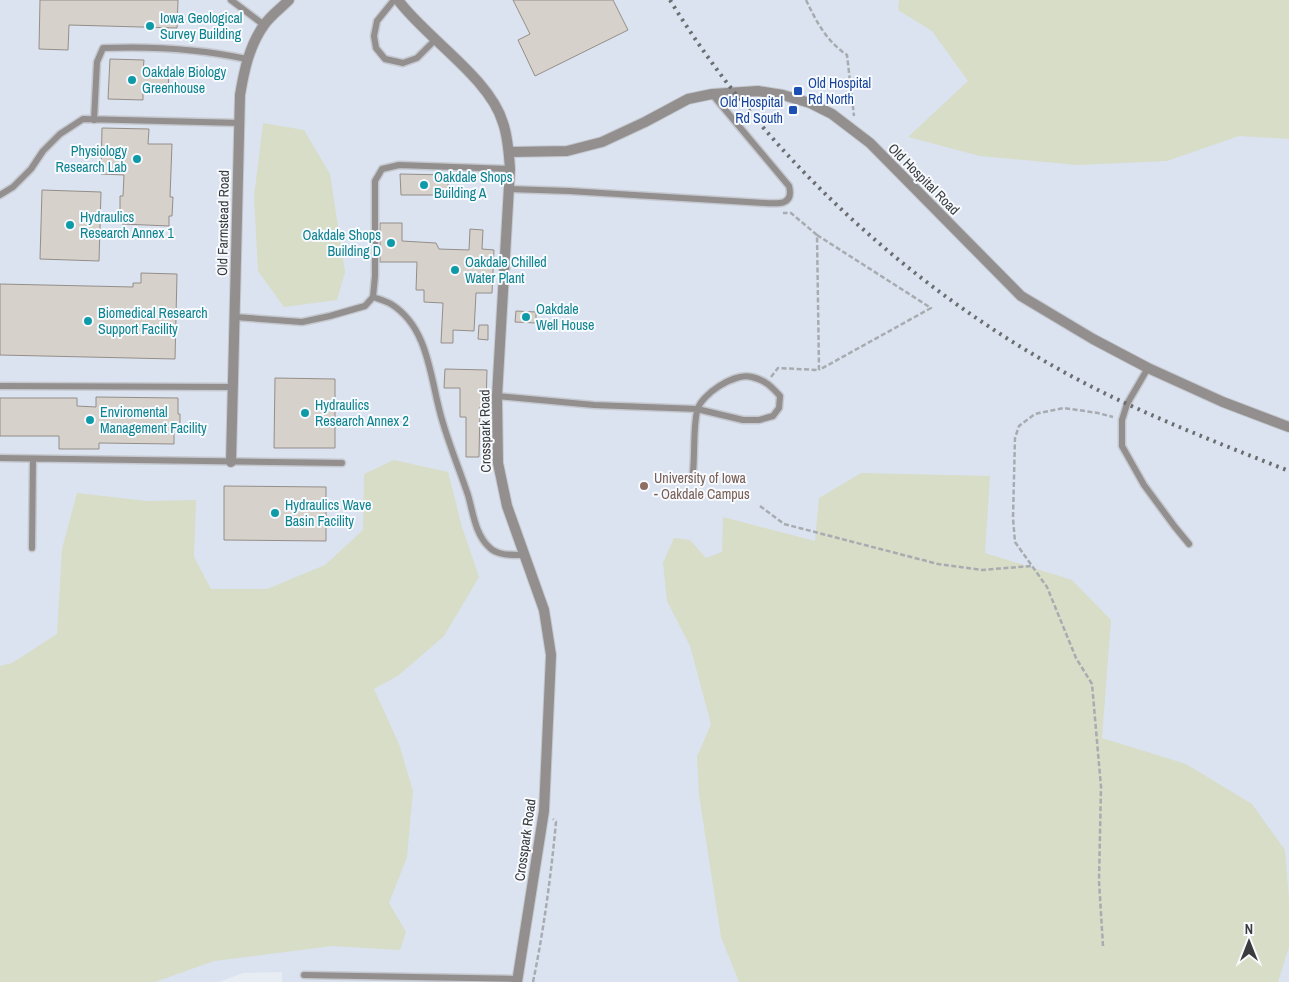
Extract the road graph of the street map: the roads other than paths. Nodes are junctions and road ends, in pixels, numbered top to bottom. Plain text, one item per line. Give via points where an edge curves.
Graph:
1 (230, 0) edge
2 (289, 0) edge
3 (394, 0) edge
4 (398, 0) edge
5 (264, 25) junction
6 (435, 40) junction
7 (248, 60) junction
8 (712, 94) junction
9 (94, 120) junction
10 (240, 123) junction
11 (509, 152) junction
12 (510, 169) junction
13 (509, 189) junction
14 (0, 195) edge
15 (374, 297) junction
16 (235, 317) junction
17 (1148, 368) junction
18 (0, 386) edge
19 (233, 387) junction
20 (497, 396) junction
21 (697, 409) junction
22 (1289, 427) edge
23 (0, 458) edge
24 (33, 459) junction
25 (232, 462) junction
26 (342, 463) dead end
27 (693, 472) dead end
28 (1190, 544) dead end
29 (32, 548) dead end
30 (525, 555) junction
31 (304, 975) dead end
32 (517, 981) edge

1 - 5 lane
2 - 5 street, Old Farmstead Road
3 - 6 lane via 377,21 374,36 376,48 385,60 403,63 417,58
4 - 6 street, Crosspark Road
5 - 7 street, Old Farmstead Road
6 - 11 street, Crosspark Road via 489,95 503,121
7 - 9 lane via 224,54 137,47 103,48 97,62
7 - 10 street, Old Farmstead Road via 240,95
8 - 11 street, Old Hospital Road via 688,99 602,142 567,151
8 - 13 lane via 789,186 791,191 785,202
8 - 17 street, Old Hospital Road via 758,92 783,95 832,114 870,143 1021,296
9 - 10 lane
9 - 14 lane via 83,119 60,134 31,169
10 - 16 street, Old Farmstead Road
11 - 12 street, Crosspark Road
12 - 13 street, Crosspark Road
12 - 15 lane via 399,165 382,168 375,181
13 - 20 street, Crosspark Road
15 - 16 lane via 364,306 302,322
15 - 30 lane via 405,315 419,334 442,423 479,535 490,549 507,555
16 - 19 street, Old Farmstead Road
17 - 22 street, Old Hospital Road
17 - 28 lane via 1127,404 1122,420 1122,446 1144,485
18 - 19 lane
19 - 25 street, Old Farmstead Road
20 - 21 lane via 594,405
20 - 30 street, Crosspark Road via 500,476
21 - 21 lane via 716,388 734,378 750,376 768,382 780,396 779,408 773,416 759,420 743,420
21 - 27 lane
23 - 24 lane
24 - 25 lane
24 - 29 lane
25 - 26 lane
30 - 32 street, Crosspark Road via 544,610 551,655 544,812
31 - 32 lane

